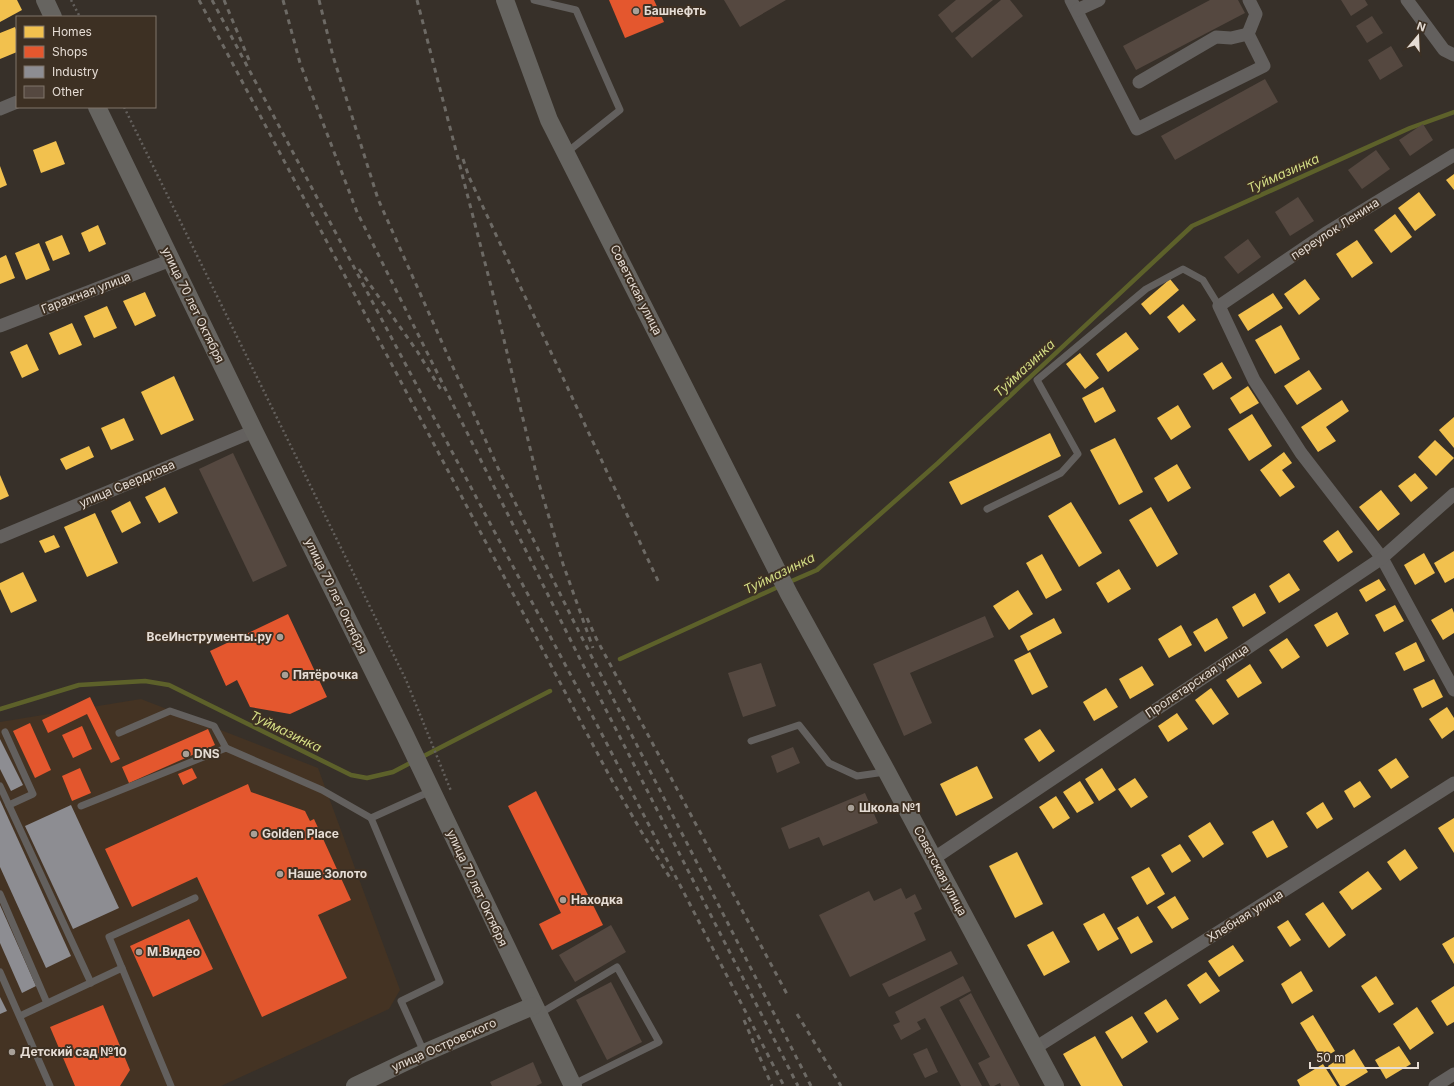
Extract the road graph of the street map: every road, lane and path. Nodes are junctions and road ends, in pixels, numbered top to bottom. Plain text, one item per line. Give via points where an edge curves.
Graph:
1 (45, 0) edge
2 (71, 0) edge
3 (505, 0) edge
4 (534, 0) edge
5 (1099, 0) edge
6 (1248, 0) edge
7 (1407, 0) edge
8 (1074, 5) edge
9 (53, 16) edge
10 (79, 16) edge
11 (1248, 34) junction
12 (1454, 55) edge
13 (1139, 82) dead end
14 (16, 102) edge
15 (97, 108) edge
16 (124, 108) edge
17 (0, 109) edge
18 (566, 153) junction
19 (1454, 155) edge
20 (171, 260) junction
21 (1219, 306) junction
22 (0, 326) edge
23 (254, 431) junction
24 (1454, 494) edge
25 (987, 509) dead end
26 (0, 537) edge
27 (1382, 558) junction
28 (1454, 690) edge
29 (5, 732) dead end
30 (119, 733) dead end
31 (751, 741) dead end
32 (226, 748) junction
33 (888, 772) junction
34 (1454, 783) edge
35 (0, 786) edge
36 (431, 791) junction
37 (452, 792) dead end
38 (9, 805) junction
39 (81, 806) dead end
40 (371, 818) junction
41 (933, 859) junction
42 (0, 894) edge
43 (195, 898) dead end
44 (122, 968) junction
45 (0, 972) edge
46 (91, 983) junction
47 (3, 985) edge
48 (47, 1003) junction
49 (535, 1010) junction
50 (20, 1016) junction
51 (1035, 1048) junction
52 (424, 1053) junction
53 (1454, 1074) edge
54 (50, 1086) edge
55 (171, 1086) edge
56 (355, 1086) edge
57 (572, 1086) edge
58 (1055, 1086) edge
59 (1435, 1086) edge

1 - 9 street
2 - 10 path
3 - 18 street, Советская улица via 549,120
4 - 18 lane via 576,10 620,110
5 - 8 street
6 - 11 street via 1256,14
7 - 12 street via 1444,50
8 - 11 street via 1137,129 1264,66
11 - 13 street via 1231,38 1216,37
14 - 17 street
15 - 20 street, улица 70 лет Октября
16 - 37 path via 406,680
18 - 33 street, Советская улица via 779,575
19 - 21 street, переулок Ленина via 1326,233
20 - 22 street, Гаражная улица
20 - 23 street, улица 70 лет Октября
21 - 25 lane via 1204,280 1183,269 1146,289 1037,380 1078,454 1061,474
21 - 27 street via 1254,380 1301,453
23 - 26 street, улица Свердлова
23 - 36 street, улица 70 лет Октября
24 - 27 street, Пролетарская улица
27 - 28 street
27 - 41 street, Пролетарская улица
29 - 38 lane via 33,794
30 - 32 lane via 170,711 214,726
31 - 33 lane via 799,725 828,763 857,776
32 - 39 lane
32 - 40 lane via 322,790
33 - 41 street, Советская улица
34 - 51 street, Хлебная улица
35 - 38 lane
36 - 40 lane
36 - 49 street, улица 70 лет Октября
38 - 46 lane
40 - 52 lane via 440,982 401,1001
41 - 51 street, Советская улица
42 - 48 lane
43 - 44 lane via 109,937
44 - 46 lane
44 - 55 lane
45 - 47 lane
46 - 48 lane
47 - 50 lane
48 - 50 lane
49 - 52 street, улица Островского
49 - 57 street, улица 70 лет Октября
49 - 57 lane via 617,967 659,1042
50 - 54 lane
51 - 58 street, Советская улица
52 - 56 street, улица Островского
53 - 59 street

